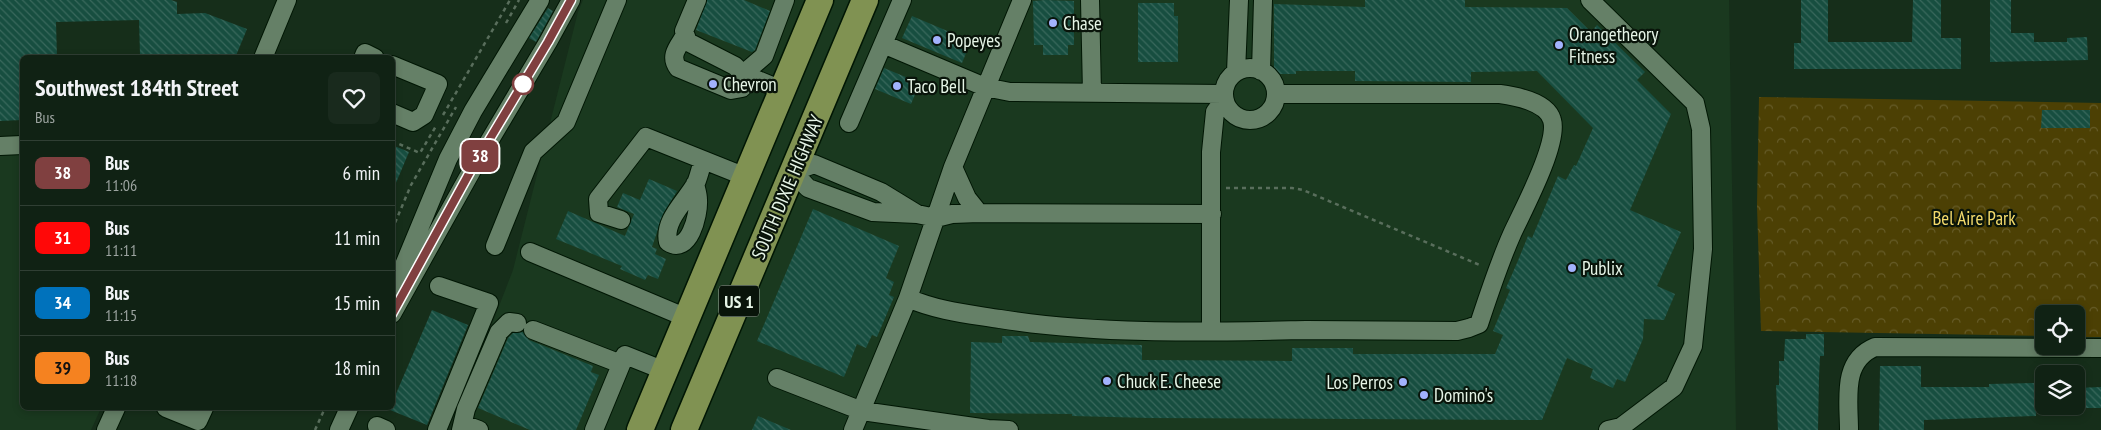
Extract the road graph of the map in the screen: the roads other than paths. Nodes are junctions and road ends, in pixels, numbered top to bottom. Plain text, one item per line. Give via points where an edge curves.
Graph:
1 (287, 0) edge
2 (540, 0) edge
3 (571, 0) edge
4 (617, 0) edge
5 (697, 0) edge
6 (785, 0) edge
7 (820, 0) edge
8 (865, 0) edge
9 (902, 0) edge
10 (1022, 0) edge
11 (1090, 0) edge
12 (1238, 0) edge
13 (1264, 0) edge
14 (1590, 0) edge
15 (684, 37) junction
16 (883, 44) junction
17 (264, 55) edge
18 (395, 66) edge
19 (1261, 71) junction
20 (1236, 72) junction
21 (747, 76) junction
22 (985, 87) junction
23 (782, 90) junction
24 (1092, 92) junction
25 (1276, 94) junction
26 (1224, 97) junction
27 (395, 114) edge
28 (1238, 118) junction
29 (849, 123) dead end
30 (1212, 141) junction
31 (20, 145) edge
32 (0, 146) edge
33 (703, 160) junction
34 (750, 167) junction
35 (953, 167) junction
36 (793, 172) junction
37 (695, 184) dead end
38 (980, 213) junction
39 (918, 214) junction
40 (1212, 214) junction
41 (936, 218) junction
42 (621, 220) dead end
43 (494, 246) dead end
44 (530, 252) dead end
45 (439, 286) dead end
46 (395, 287) edge
47 (908, 298) junction
48 (395, 309) edge
49 (687, 318) junction
50 (1211, 331) junction
51 (2101, 348) edge
52 (621, 364) junction
53 (665, 371) junction
54 (777, 378) dead end
55 (115, 410) edge
56 (171, 410) edge
57 (203, 410) edge
58 (348, 410) edge
59 (862, 411) junction
60 (467, 425) edge
61 (106, 430) edge
62 (339, 430) edge
63 (437, 430) edge
64 (594, 430) edge
65 (640, 430) edge
66 (684, 430) edge
67 (853, 430) edge
68 (1009, 430) edge
69 (1608, 430) edge
70 (1849, 430) edge

1 - 17 street
2 - 46 street via 472,112 448,159
3 - 48 street via 470,172
4 - 43 street via 566,122 532,152
5 - 15 street
6 - 21 street via 764,56
7 - 23 highway, US 1
8 - 36 highway, SOUTH DIXIE HIGHWAY / US 1
9 - 16 street
10 - 22 street
11 - 24 street
12 - 20 street
13 - 19 street
14 - 69 street via 1695,103 1700,129 1703,249 1693,346 1674,387 1621,427
15 - 21 street
15 - 21 street via 674,53 678,68 732,90 742,88
16 - 22 street
16 - 29 street
18 - 27 street via 438,84 424,115 412,122
19 - 20 street via 1249,68
19 - 25 street via 1272,80
20 - 26 street via 1227,81
21 - 23 street
22 - 24 street via 1010,92
22 - 35 street
23 - 34 highway, US 1
24 - 26 street
25 - 28 street via 1266,115 1253,120
25 - 50 street via 1512,96 1534,102 1548,113 1552,118 1552,137 1479,324 1457,331
26 - 28 street
26 - 30 street via 1215,112
28 - 30 street
30 - 40 street
31 - 32 street
33 - 34 street
33 - 37 street
33 - 42 street via 646,137 598,200 599,213
34 - 36 highway
34 - 49 highway, US 1
35 - 38 street via 967,198
35 - 41 street
36 - 39 street via 808,188 873,212
36 - 39 street via 814,164 881,192
36 - 66 highway, SOUTH DIXIE HIGHWAY / US 1
38 - 40 street
38 - 41 street
39 - 41 street
40 - 50 street
41 - 47 street
44 - 49 street
45 - 63 street via 489,304
47 - 50 street via 934,307 1050,326
47 - 59 street
49 - 53 highway, US 1
51 - 70 street via 1880,346 1866,352 1851,372
52 - 53 street via 625,355
52 - 60 street via 509,322 499,332
52 - 64 street
53 - 65 highway, US 1
54 - 59 street
55 - 61 street
56 - 57 street via 198,421
58 - 62 street
59 - 67 street
59 - 68 street

